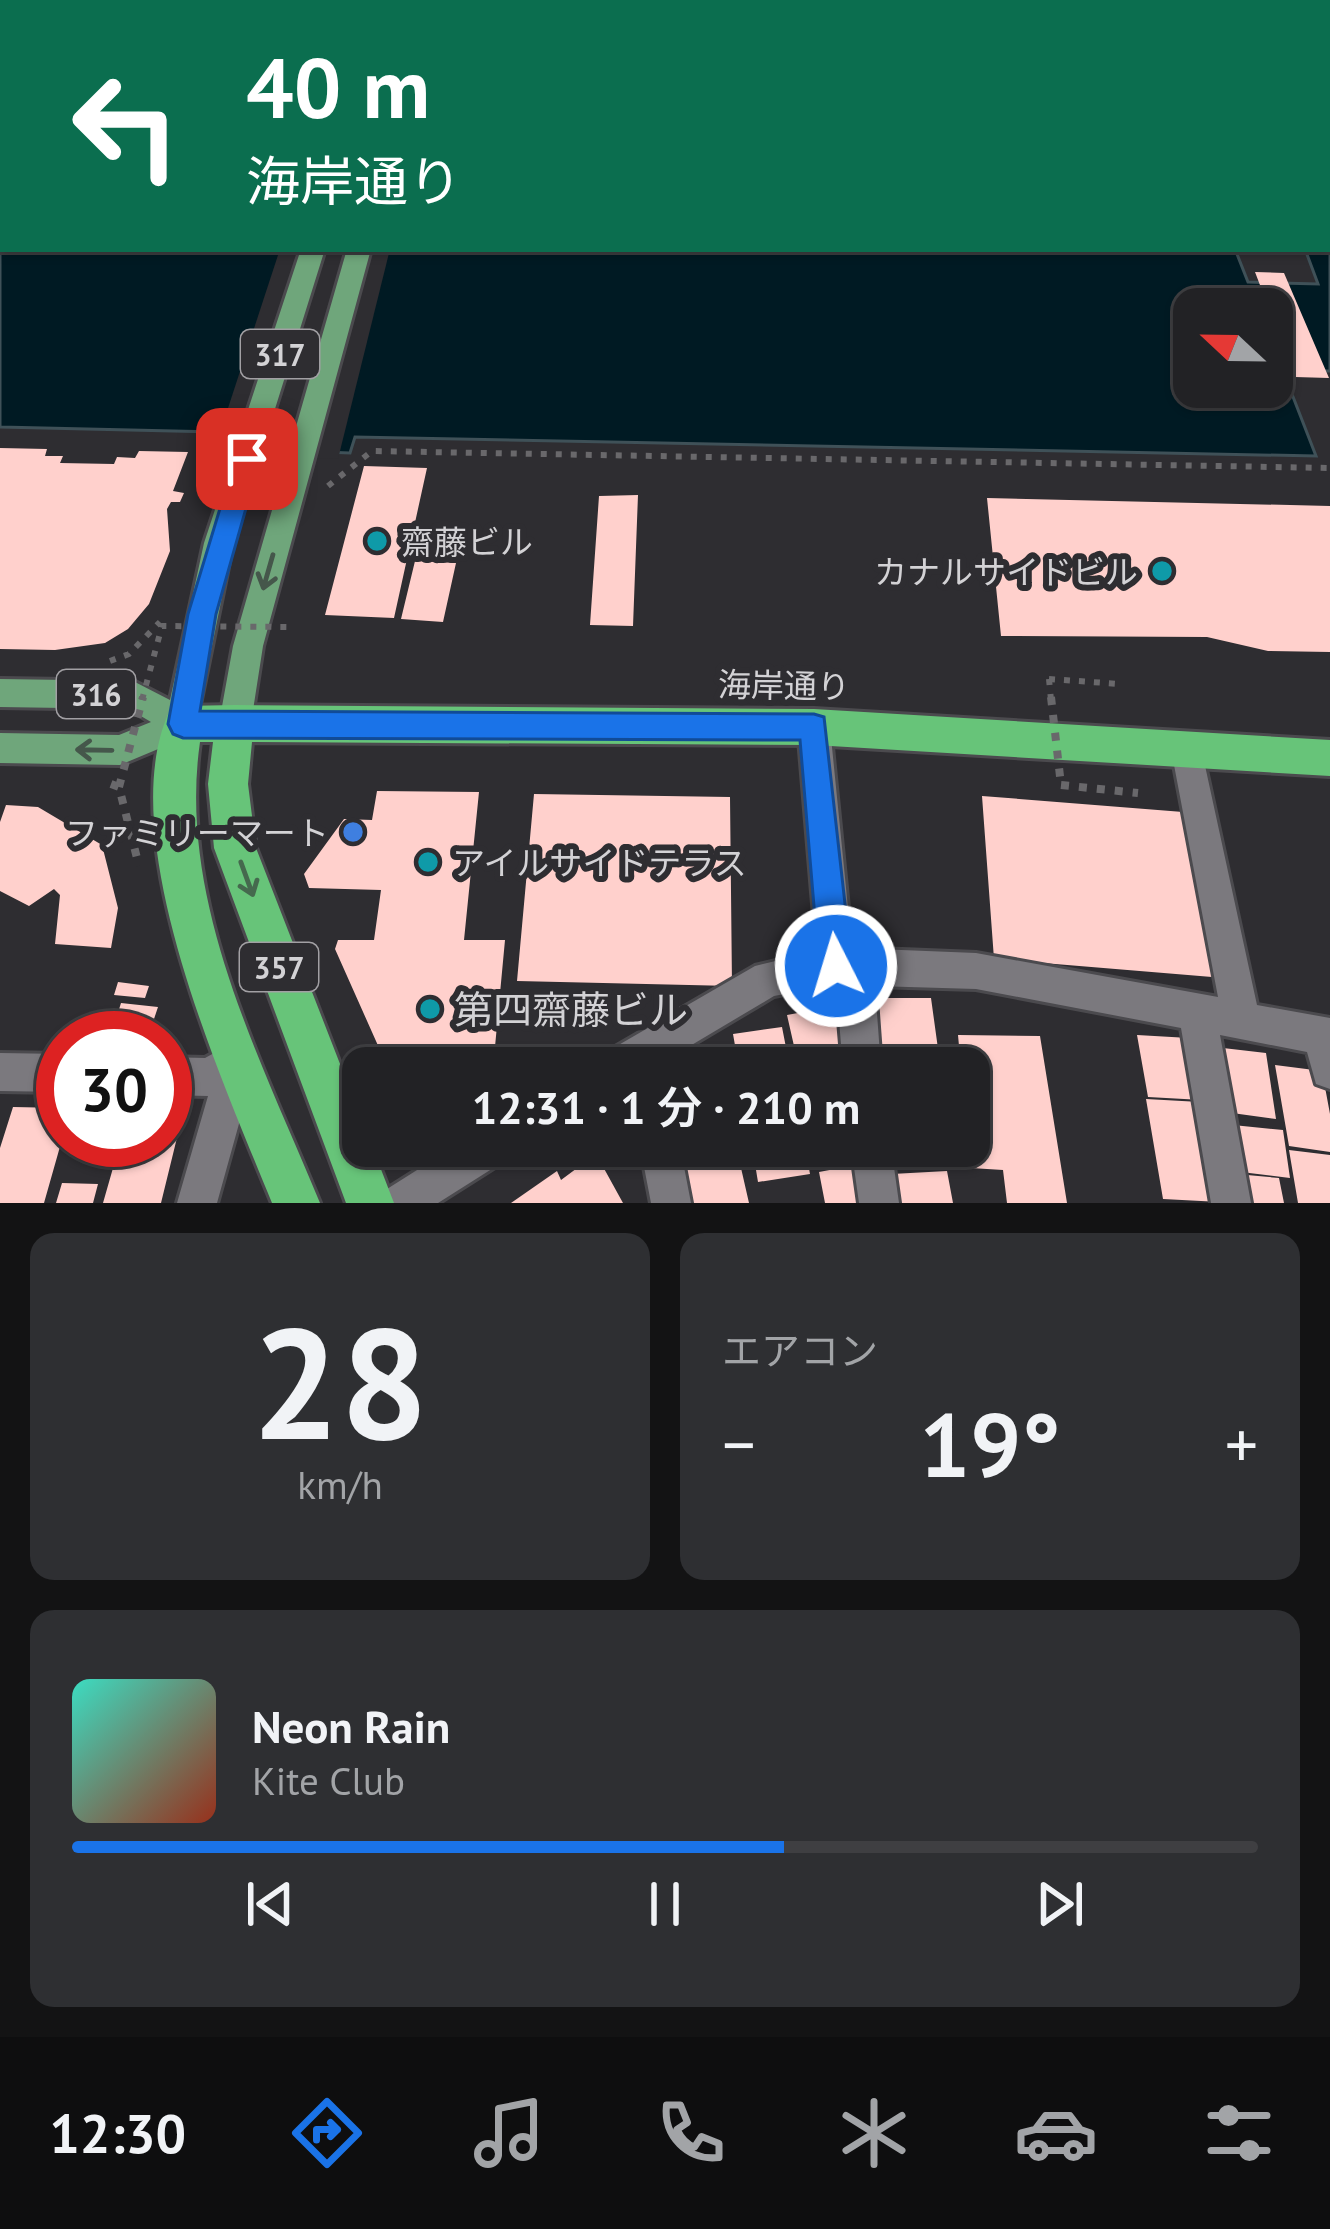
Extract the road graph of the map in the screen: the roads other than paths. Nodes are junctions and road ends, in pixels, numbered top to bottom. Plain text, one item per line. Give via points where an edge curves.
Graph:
1 (312, 252) edge
2 (358, 252) edge
3 (0, 693) edge
4 (235, 723) junction
5 (183, 724) junction
6 (814, 727) junction
7 (0, 748) edge
8 (1187, 748) junction
9 (1330, 758) edge
10 (846, 966) junction
11 (1197, 1012) junction
12 (1241, 1019) junction
13 (661, 1047) edge
14 (859, 1047) edge
15 (1328, 1047) edge
16 (238, 1059) junction
17 (0, 1072) edge
18 (36, 1073) edge
19 (192, 1077) edge
20 (458, 1167) edge
21 (664, 1167) edge
22 (874, 1167) edge
23 (197, 1203) edge
24 (296, 1203) edge
25 (370, 1203) edge
26 (401, 1203) edge
27 (671, 1203) edge
28 (879, 1203) edge
29 (1231, 1203) edge

1 - 5 main road, 317 via 202,614
2 -> 4 main road, 317 via 248,646
3 - 5 main road, 316 via 134,694
4 - 5 highway, 海岸通り
4 - 6 highway, 海岸通り
4 -> 25 highway, 357 via 228,784 235,848
5 -> 7 main road, 316 via 120,750
5 - 16 highway, 357 via 179,860 197,946
6 - 8 highway, 海岸通り
6 - 10 street
8 - 9 highway, 海岸通り
8 - 12 street
10 - 11 street via 976,971
10 - 13 street via 768,980
10 - 14 street
11 - 12 street
11 - 29 street
12 - 15 street
16 - 19 street via 210,1077
16 - 23 street
16 - 24 highway, 357
17 - 18 street
20 - 26 street
21 - 27 street
22 - 28 street

